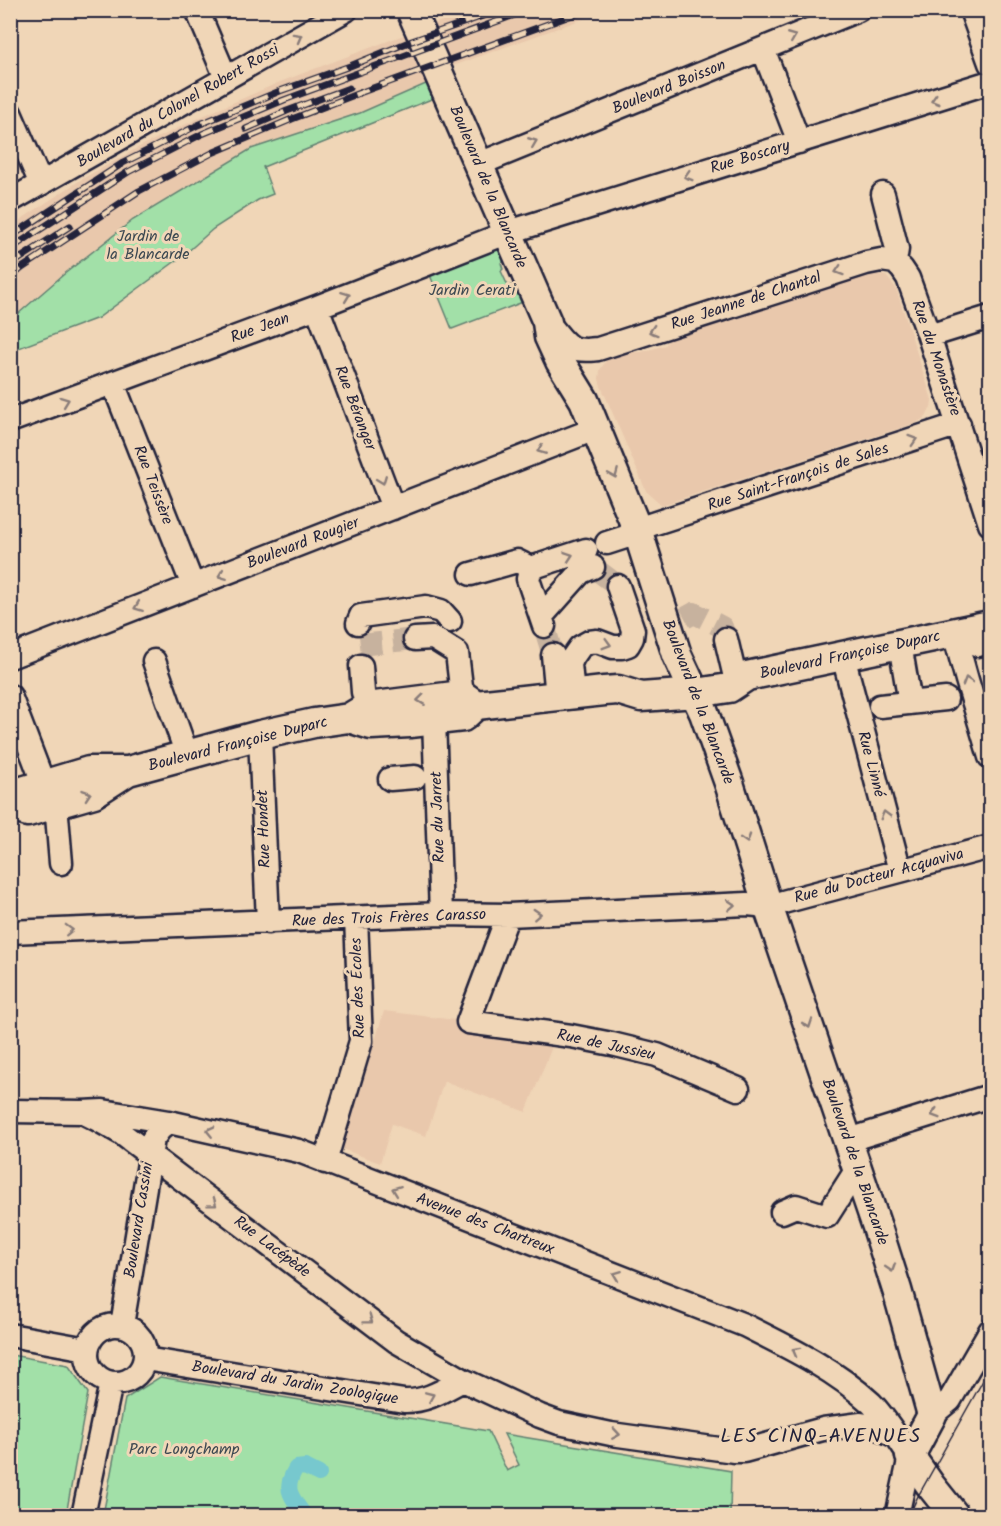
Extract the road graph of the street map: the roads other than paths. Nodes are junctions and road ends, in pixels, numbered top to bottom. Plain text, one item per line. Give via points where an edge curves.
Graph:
1 (197, 10) edge
2 (346, 10) edge
3 (858, 10) edge
4 (971, 10) edge
5 (412, 11) edge
6 (763, 49) junction
7 (990, 63) edge
8 (226, 78) junction
9 (990, 82) edge
10 (10, 113) edge
11 (799, 142) junction
12 (479, 164) junction
13 (41, 184) junction
14 (883, 194) dead end
15 (10, 201) edge
16 (509, 232) junction
17 (896, 262) junction
18 (317, 307) junction
19 (990, 317) edge
20 (547, 322) junction
21 (929, 336) junction
22 (598, 349) junction
23 (113, 383) junction
24 (584, 400) junction
25 (10, 422) edge
26 (959, 424) junction
27 (595, 429) junction
28 (393, 508) junction
29 (990, 524) edge
30 (638, 531) junction
31 (595, 554) junction
32 (531, 568) junction
33 (471, 574) dead end
34 (193, 586) junction
35 (618, 586) tunnel mouth
36 (358, 623) dead end
37 (990, 625) edge
38 (954, 633) junction
39 (454, 636) junction
40 (415, 639) tunnel mouth
41 (726, 639) tunnel mouth
42 (990, 643) edge
43 (900, 644) junction
44 (554, 655) tunnel mouth
45 (843, 656) junction
46 (10, 657) edge
47 (154, 661) dead end
48 (361, 666) dead end
49 (740, 674) junction
50 (692, 684) junction
51 (10, 696) edge
52 (565, 696) junction
53 (946, 699) dead end
54 (469, 700) junction
55 (910, 703) junction
56 (880, 706) dead end
57 (358, 712) junction
58 (434, 720) junction
59 (260, 735) junction
60 (187, 755) junction
61 (990, 757) edge
62 (425, 776) junction
63 (390, 778) dead end
64 (47, 799) junction
65 (10, 800) edge
66 (10, 807) edge
67 (990, 847) edge
68 (54, 865) dead end
69 (900, 871) junction
70 (768, 906) junction
71 (441, 914) junction
72 (508, 915) junction
73 (356, 918) junction
74 (268, 922) junction
75 (10, 932) edge
76 (738, 1089) dead end
77 (990, 1096) edge
78 (10, 1111) edge
79 (169, 1122) junction
80 (124, 1124) junction
81 (849, 1140) junction
82 (150, 1155) junction
83 (325, 1162) junction
84 (858, 1169) junction
85 (782, 1212) dead end
86 (122, 1325) junction
87 (990, 1331) edge
88 (10, 1335) edge
89 (87, 1349) junction
90 (145, 1359) junction
91 (463, 1380) junction
92 (111, 1383) junction
93 (845, 1383) junction
94 (932, 1415) junction
95 (823, 1429) junction
96 (902, 1446) junction
97 (83, 1515) edge
98 (897, 1515) edge
99 (955, 1515) edge

1 - 8 street
8 -> 2 street, Boulevard du Colonel Robert Rossi
6 -> 3 street, Boulevard Boisson
4 - 7 street
5 - 12 main road, Boulevard de la Blancarde
6 - 11 street
12 -> 6 street, Boulevard Boisson
8 - 13 street, Boulevard du Colonel Robert Rossi
9 -> 11 street, Rue Boscary
10 - 13 street
11 -> 16 street, Rue Boscary
12 - 16 main road, Boulevard de la Blancarde
13 - 15 street, Boulevard du Colonel Robert Rossi
14 - 17 street, Rue du Monastère via 897,249
18 -> 16 street, Rue Jean
16 - 20 main road, Boulevard de la Blancarde
17 - 21 street, Rue du Monastère via 908,278
17 -> 22 street, Rue Jeanne de Chantal via 866,263
18 - 23 street, Rue Jean
18 -> 28 street, Rue Béranger
19 - 21 street
20 - 22 street, Rue Jeanne de Chantal via 573,349
20 - 24 main road, Boulevard de la Blancarde via 560,361
21 - 26 street, Rue du Monastère
22 - 24 street via 582,365
25 -> 23 street, Rue Jean
23 - 34 street, Rue Teissère
24 - 27 main road, Boulevard de la Blancarde
26 - 29 street, Rue du Monastère
30 -> 26 street, Rue Saint-François de Sales
27 -> 28 street, Boulevard Rougier
27 -> 30 main road, Boulevard de la Blancarde
28 -> 34 street, Boulevard Rougier
30 - 31 street, Rue Saint-François de Sales
30 - 50 main road, Boulevard de la Blancarde via 676,620 677,655
32 -> 31 street, Rue Saint-François de Sales
31 - 32 street via 542,621 528,579
32 - 33 street via 518,561
34 -> 46 street, Boulevard Rougier
52 -> 35 street via 570,664 580,647 597,641 622,647 632,638 633,630
36 - 39 street via 361,616 426,607 441,611
37 - 38 main road, Boulevard Françoise Duparc
38 - 42 street via 978,645
38 - 43 main road, Boulevard Françoise Duparc
61 -> 38 street
39 - 40 street
39 - 54 street
41 - 49 street
43 - 45 main road, Boulevard Françoise Duparc
43 - 55 street
44 - 52 street
45 - 49 main road, Boulevard Françoise Duparc
69 -> 45 street, Rue Linné
47 - 60 street
48 - 57 street via 363,692
49 - 50 main road, Boulevard Françoise Duparc via 729,688
50 - 52 main road, Boulevard Françoise Duparc via 640,697 618,690
50 -> 70 main road, Boulevard de la Blancarde
51 - 64 street
52 - 54 main road, Boulevard Françoise Duparc
53 - 55 street
54 -> 57 main road, Boulevard Françoise Duparc
54 - 58 main road, Boulevard Françoise Duparc via 463,717
55 - 56 street
57 - 58 main road, Boulevard Françoise Duparc via 371,725
57 - 59 main road, Boulevard Françoise Duparc
58 - 62 street, Rue du Jarret
59 - 60 main road, Boulevard Françoise Duparc
59 - 74 street, Rue Hondet
60 - 64 main road, Boulevard Françoise Duparc via 128,771 94,792
62 - 63 street
62 - 71 street, Rue du Jarret
64 - 65 main road, Boulevard Françoise Duparc via 19,792
64 - 66 main road, Boulevard Françoise Duparc via 28,812
64 - 68 street
67 - 69 street, Rue du Docteur Acquaviva
69 - 70 street, Rue du Docteur Acquaviva
72 -> 70 street, Rue des Trois Frères Carasso
70 -> 81 main road, Boulevard de la Blancarde
71 - 72 street, Rue des Trois Frères Carasso
71 - 73 street, Rue des Trois Frères Carasso
72 - 76 street, Rue de Jussieu via 468,1022 635,1049
73 - 74 street, Rue des Trois Frères Carasso
73 - 83 street, Rue des Écoles via 361,1041
75 -> 74 street, Rue des Trois Frères Carasso
77 -> 81 street
78 - 80 street, Rue Lacépède via 82,1112 98,1120
79 - 80 street, Avenue des Chartreux
79 - 82 street, Boulevard Cassini via 153,1139
83 -> 79 street, Avenue des Chartreux via 299,1151
80 - 82 street, Rue Lacépède
81 - 84 main road, Boulevard de la Blancarde
82 - 86 street, Boulevard Cassini
82 -> 91 street, Rue Lacépède via 396,1341
93 -> 83 street, Avenue des Chartreux via 800,1353 744,1325
84 - 85 street via 827,1216 796,1206
84 -> 94 main road, Boulevard de la Blancarde
86 - 89 street via 96,1333
86 - 90 street via 142,1341
87 - 94 street via 950,1400
88 - 89 street
89 - 92 street via 90,1367 102,1380
90 -> 91 street, Boulevard du Jardin Zoologique via 416,1402
90 - 92 street via 129,1381
91 -> 95 street via 559,1423 734,1451
92 - 97 street
93 - 95 street via 850,1400 848,1414
93 - 96 street, Avenue des Chartreux via 872,1404
94 - 96 main road
95 - 96 street via 861,1424 877,1427
96 - 98 street
96 - 99 main road

